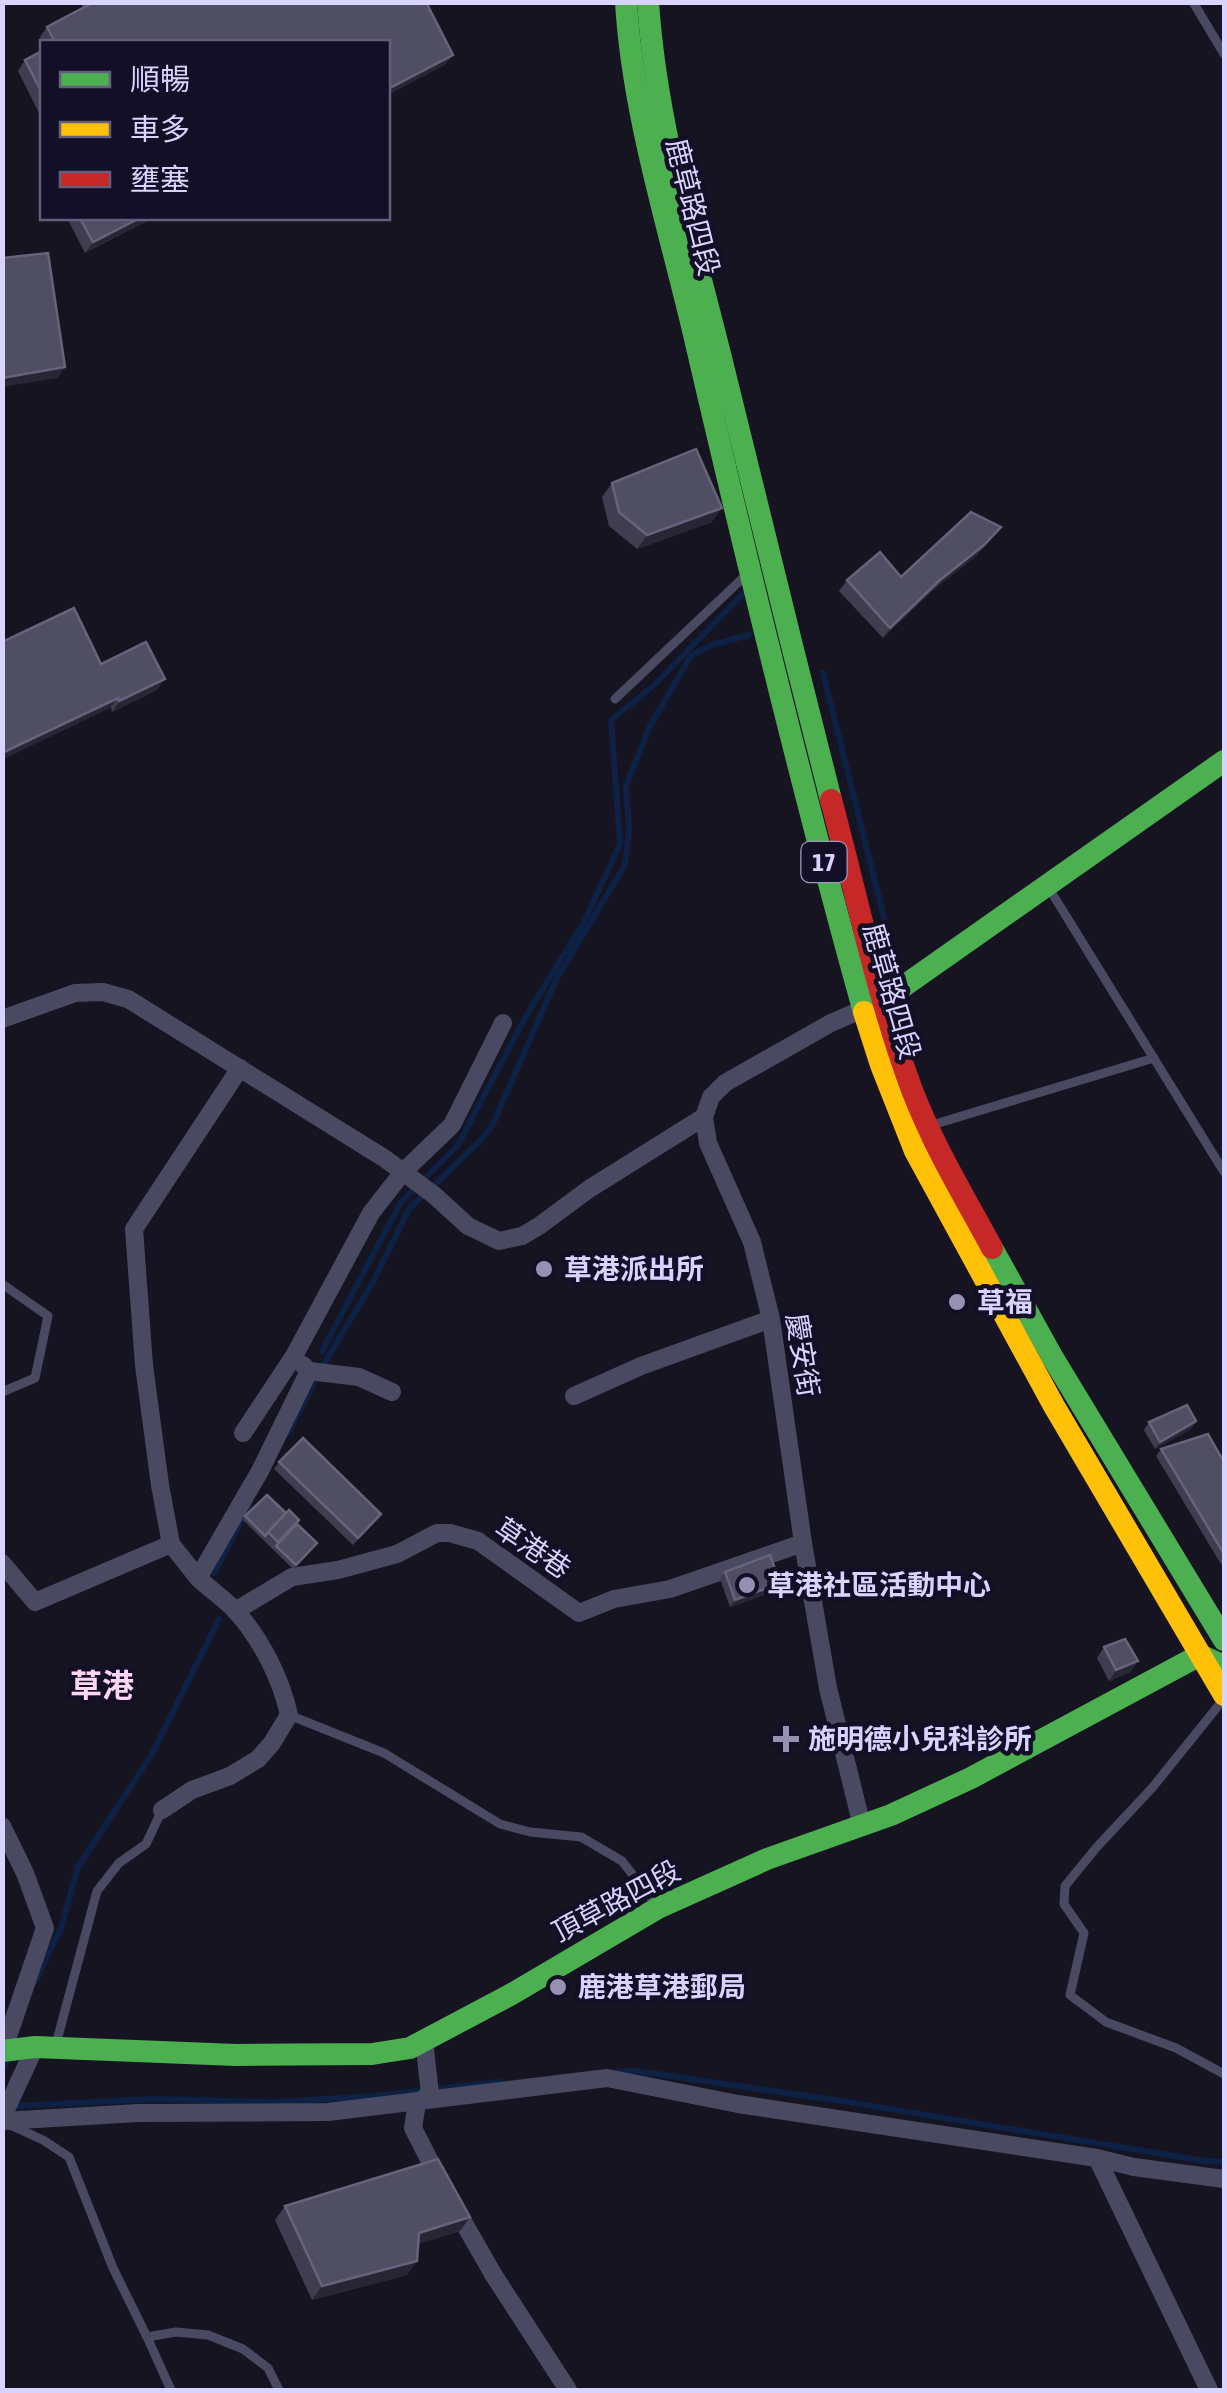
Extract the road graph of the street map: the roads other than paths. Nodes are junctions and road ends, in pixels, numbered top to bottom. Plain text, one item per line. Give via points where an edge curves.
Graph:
1 (626, 2) edge
2 (648, 2) edge
3 (1193, 2) edge
4 (640, 49) junction
5 (1224, 54) edge
6 (697, 302) junction
7 (750, 572) junction
8 (615, 700) dead end
9 (1224, 762) edge
10 (1048, 886) junction
11 (874, 1005) junction
12 (5, 1012) edge
13 (503, 1023) dead end
14 (1154, 1058) junction
15 (240, 1068) junction
16 (704, 1118) junction
17 (928, 1127) junction
18 (1224, 1172) edge
19 (408, 1175) junction
20 (2, 1284) edge
21 (771, 1319) junction
22 (294, 1356) junction
23 (309, 1370) junction
24 (2, 1392) edge
25 (392, 1392) dead end
26 (574, 1396) dead end
27 (243, 1433) dead end
28 (804, 1543) junction
29 (171, 1544) junction
30 (2, 1563) edge
31 (198, 1578) junction
32 (235, 1611) junction
33 (1224, 1640) edge
34 (1200, 1655) junction
35 (1224, 1666) edge
36 (1224, 1696) edge
37 (289, 1715) junction
38 (162, 1810) joint
39 (2, 1826) edge
40 (862, 1826) junction
41 (658, 1908) junction
42 (424, 2040) junction
43 (45, 2047) junction
44 (3, 2051) edge
45 (1224, 2074) edge
46 (418, 2103) junction
47 (3, 2122) edge
48 (1097, 2158) junction
49 (1224, 2178) edge
50 (148, 2337) junction
51 (171, 2390) edge
52 (278, 2390) edge
53 (568, 2390) edge
54 (1209, 2390) edge

1 - 4 main road, 鹿草路四段 / 17
2 - 4 main road, 鹿草路四段 / 17
3 - 5 lane
4 - 6 main road, 鹿草路四段 / 17 via 642,124
6 - 7 main road, 鹿草路四段 / 17
6 - 11 main road, 鹿草路四段 / 17 via 824,769
7 - 8 lane
7 - 11 main road, 鹿草路四段 / 17
9 - 10 main road
10 - 11 main road
10 - 14 lane
11 - 16 street via 725,1083
11 - 17 main road, 鹿草路四段 / 17
11 - 34 main road, 鹿草路四段 / 17 via 893,1098 914,1151
12 - 15 street via 103,992 128,1000
13 - 19 street via 452,1125
14 - 17 lane
14 - 18 lane
15 - 19 street
15 - 29 street via 134,1229 144,1365
16 - 19 street via 522,1236 500,1241 468,1226
16 - 21 street, 慶安街 via 708,1144 752,1242
17 - 33 main road, 鹿草路四段 / 17 via 1053,1358
19 - 22 street via 371,1213
20 - 24 lane via 48,1316 35,1378
21 - 26 street
21 - 28 street, 慶安街
22 - 23 street
22 - 27 street
23 - 25 street via 359,1377
23 - 31 street
28 - 32 street, 草港巷 via 578,1612 478,1542 436,1533 396,1554 292,1577
28 - 40 street, 慶安街 via 828,1688
29 - 30 street via 36,1602
29 - 31 street
31 - 32 street
32 - 37 street via 268,1658
34 - 35 main road
34 - 36 main road, 鹿草路四段 / 17
34 - 40 main road, 頂草路四段 via 971,1778
36 - 45 lane via 1066,1886 1064,1904 1084,1933 1070,1995 1106,2022
37 - 38 street via 258,1758
37 - 41 lane via 384,1753 500,1824 581,1838 622,1861
38 - 43 lane via 146,1844 97,1892
39 - 44 street via 44,1928
40 - 41 main road, 頂草路四段
41 - 42 main road, 頂草路四段
42 - 43 main road, 頂草路四段 via 372,2054
42 - 46 street via 430,2094
43 - 44 main road, 頂草路四段
43 - 47 street
46 - 47 street
46 - 48 street via 607,2078
46 - 53 street via 413,2128 446,2194
47 - 50 lane via 68,2157
48 - 49 street
48 - 54 street
50 - 51 lane
50 - 52 lane via 208,2335 243,2349 268,2368

